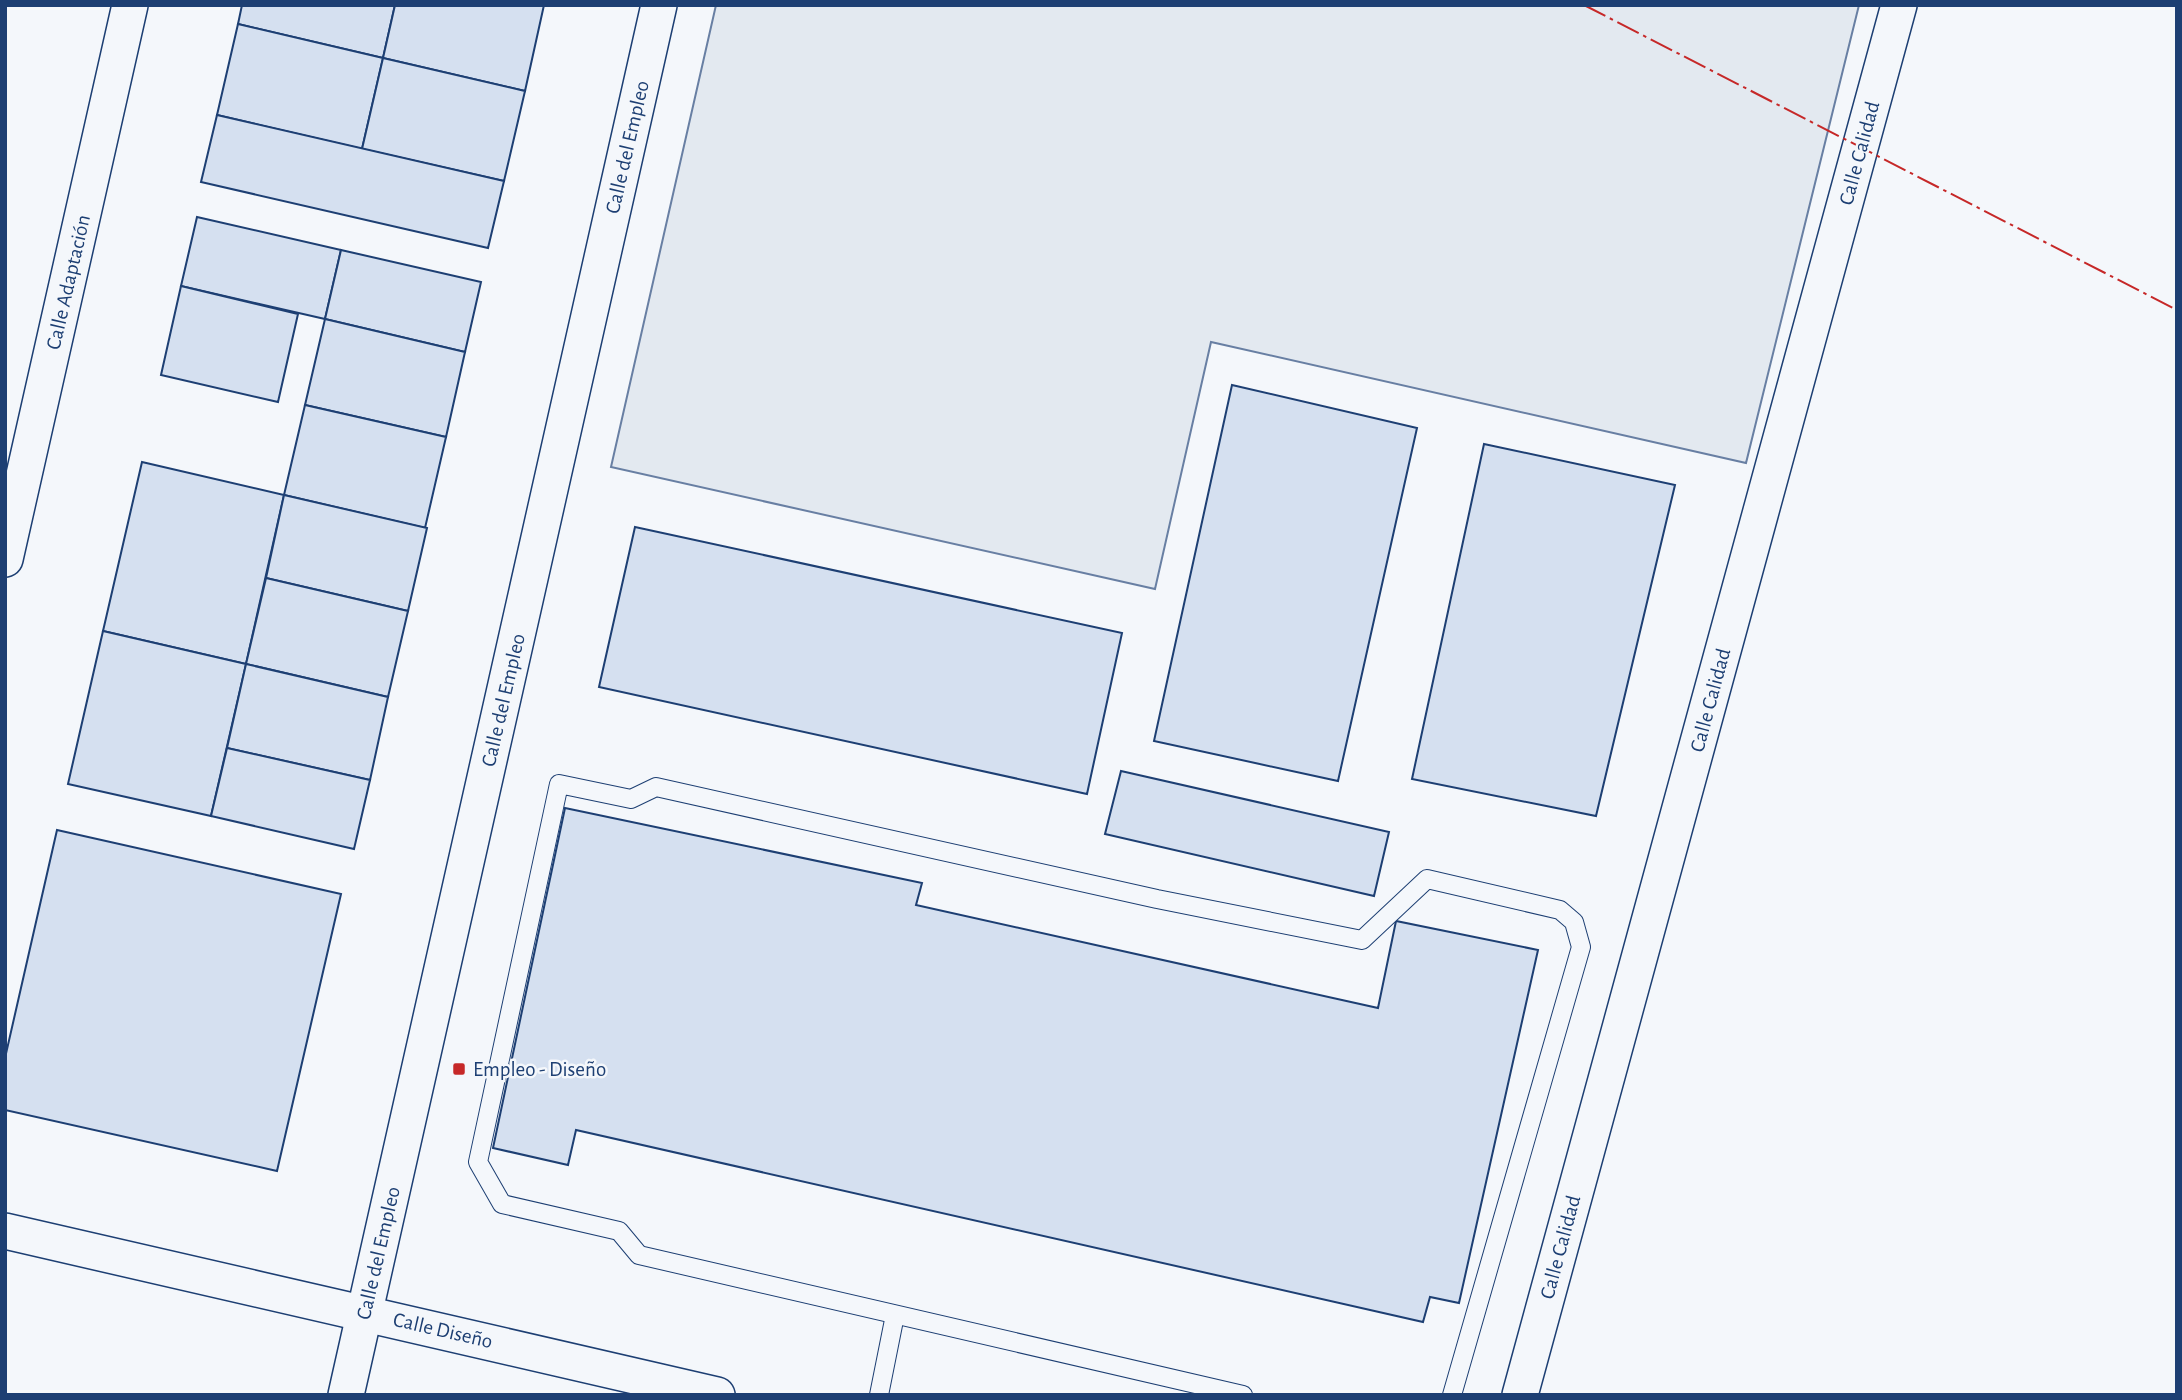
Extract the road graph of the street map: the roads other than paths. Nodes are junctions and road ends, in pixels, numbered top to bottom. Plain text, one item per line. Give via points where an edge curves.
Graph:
1 (130, 5) edge
2 (659, 5) edge
3 (1899, 5) edge
4 (5, 559) edge
5 (5, 1231) edge
6 (365, 1312) junction
7 (895, 1315) junction
8 (346, 1395) edge
9 (718, 1395) edge
10 (879, 1395) edge
11 (1243, 1395) edge
12 (1452, 1395) edge
13 (1520, 1395) edge

1 - 4 street, Calle Adaptación
2 - 6 street, Calle del Empleo
3 - 13 street, Calle Calidad
5 - 6 street, Calle Diseño
6 - 8 street, Calle del Empleo
6 - 9 street, Calle Diseño
7 - 10 lane
7 - 11 lane
7 - 12 lane via 639,1255 619,1231 502,1204 478,1162 559,784 631,799 656,787 1362,940 1427,879 1560,910 1574,922 1581,947

